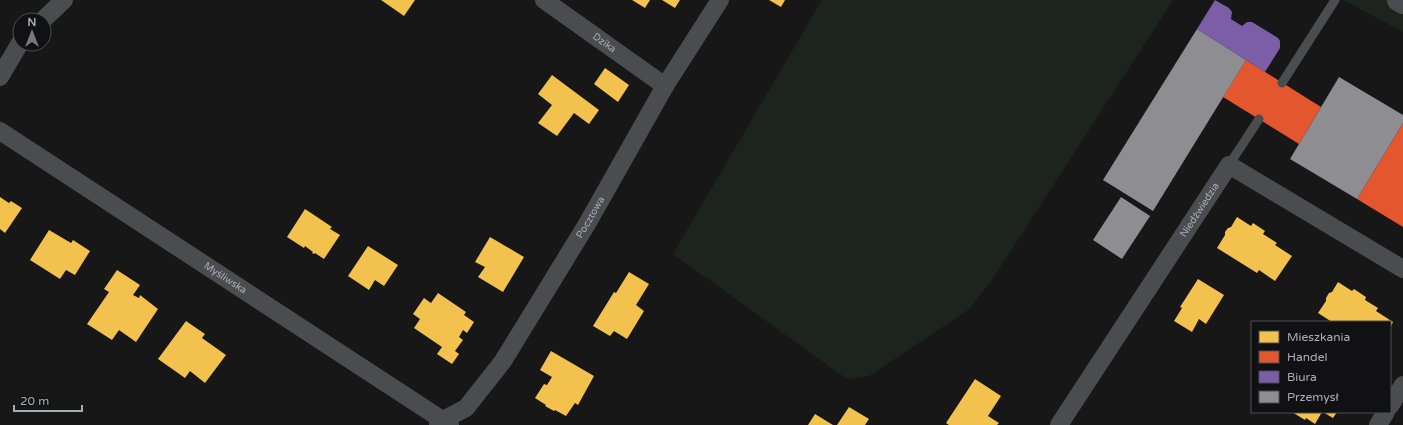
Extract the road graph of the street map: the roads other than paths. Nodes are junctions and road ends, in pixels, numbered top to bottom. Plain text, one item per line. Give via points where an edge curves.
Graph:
1 (64, 0) edge
2 (544, 0) edge
3 (720, 0) edge
4 (1335, 0) edge
5 (1398, 0) edge
6 (1403, 3) edge
7 (51, 12) edge
8 (15, 52) edge
9 (0, 77) edge
10 (1282, 82) dead end
11 (665, 86) junction
12 (1259, 119) dead end
13 (0, 131) edge
14 (1229, 165) junction
15 (1403, 269) edge
16 (1403, 385) edge
17 (1391, 404) edge
18 (1385, 413) edge
19 (444, 423) edge
20 (1060, 425) edge
21 (1378, 425) edge

1 - 7 street
2 - 11 street, Dzika
3 - 11 street, Pocztowa
4 - 10 lane
5 - 6 street
8 - 9 street
11 - 19 street, Pocztowa via 587,224 503,361 466,408
12 - 14 lane
13 - 19 street, Myśliwska
14 - 15 street
14 - 20 street, Niedźwiedzia
16 - 17 street
18 - 21 street

